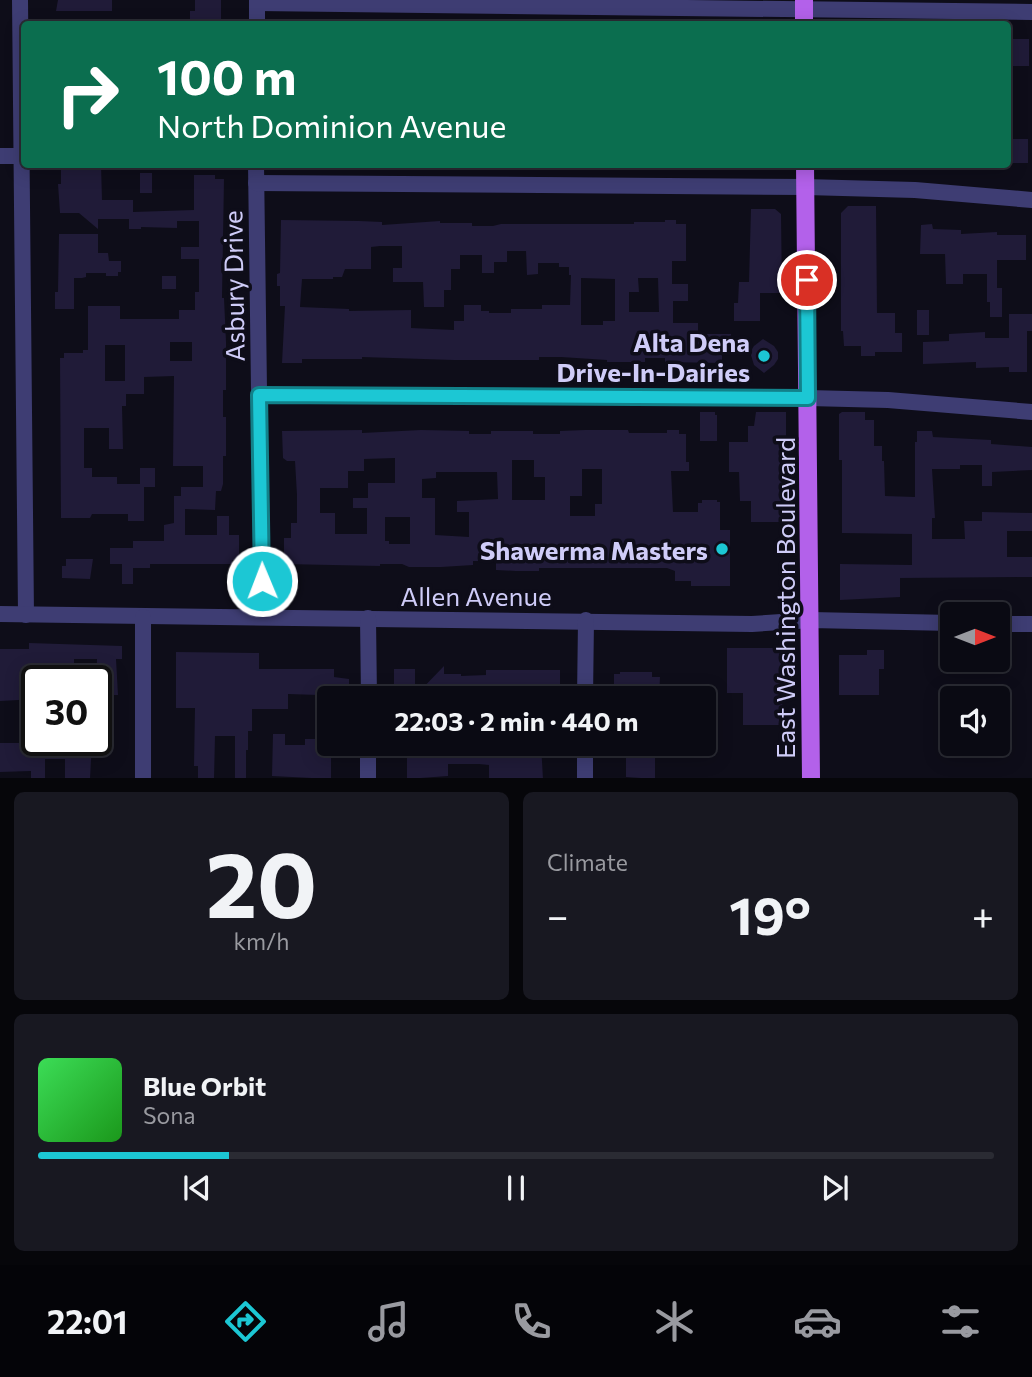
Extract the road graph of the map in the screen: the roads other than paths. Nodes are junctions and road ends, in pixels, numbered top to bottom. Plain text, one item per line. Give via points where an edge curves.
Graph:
1 (20, 0) edge
2 (257, 1) edge
3 (804, 12) edge
4 (1032, 12) edge
5 (257, 21) edge
6 (0, 156) edge
7 (21, 156) joint
8 (21, 168) edge
9 (256, 168) edge
10 (805, 168) edge
11 (256, 183) junction
12 (806, 187) junction
13 (1032, 200) edge
14 (259, 395) junction
15 (808, 398) junction
16 (1032, 412) edge
17 (0, 614) edge
18 (26, 615) junction
19 (144, 617) junction
20 (262, 618) junction
21 (368, 618) junction
22 (586, 620) junction
23 (811, 620) junction
24 (940, 623) edge
25 (1010, 624) edge
26 (1032, 624) edge
27 (369, 686) edge
28 (585, 686) edge
29 (369, 756) edge
30 (585, 756) edge
31 (143, 778) edge
32 (368, 778) edge
33 (585, 778) edge
34 (811, 778) edge

1 - 7 street
2 - 3 street
2 - 5 street
3 - 4 street
6 - 7 street
8 - 18 street
9 - 11 street, Asbury Drive
10 - 12 main road, East Washington Boulevard
11 - 12 street
11 - 14 street, Asbury Drive
12 - 13 street
12 - 15 main road, East Washington Boulevard
14 - 15 street
14 - 20 street, Asbury Drive
15 - 16 street
15 - 23 main road, East Washington Boulevard
17 - 18 street, Allen Avenue
18 - 19 street, Allen Avenue
19 - 20 street, Allen Avenue
19 - 31 street
20 - 21 street, Allen Avenue
21 - 22 street, Allen Avenue
21 - 27 street
22 - 23 street, Allen Avenue via 752,624
22 - 28 street
23 - 24 street, Allen Avenue
23 - 34 main road, East Washington Boulevard
25 - 26 street
29 - 32 street
30 - 33 street

